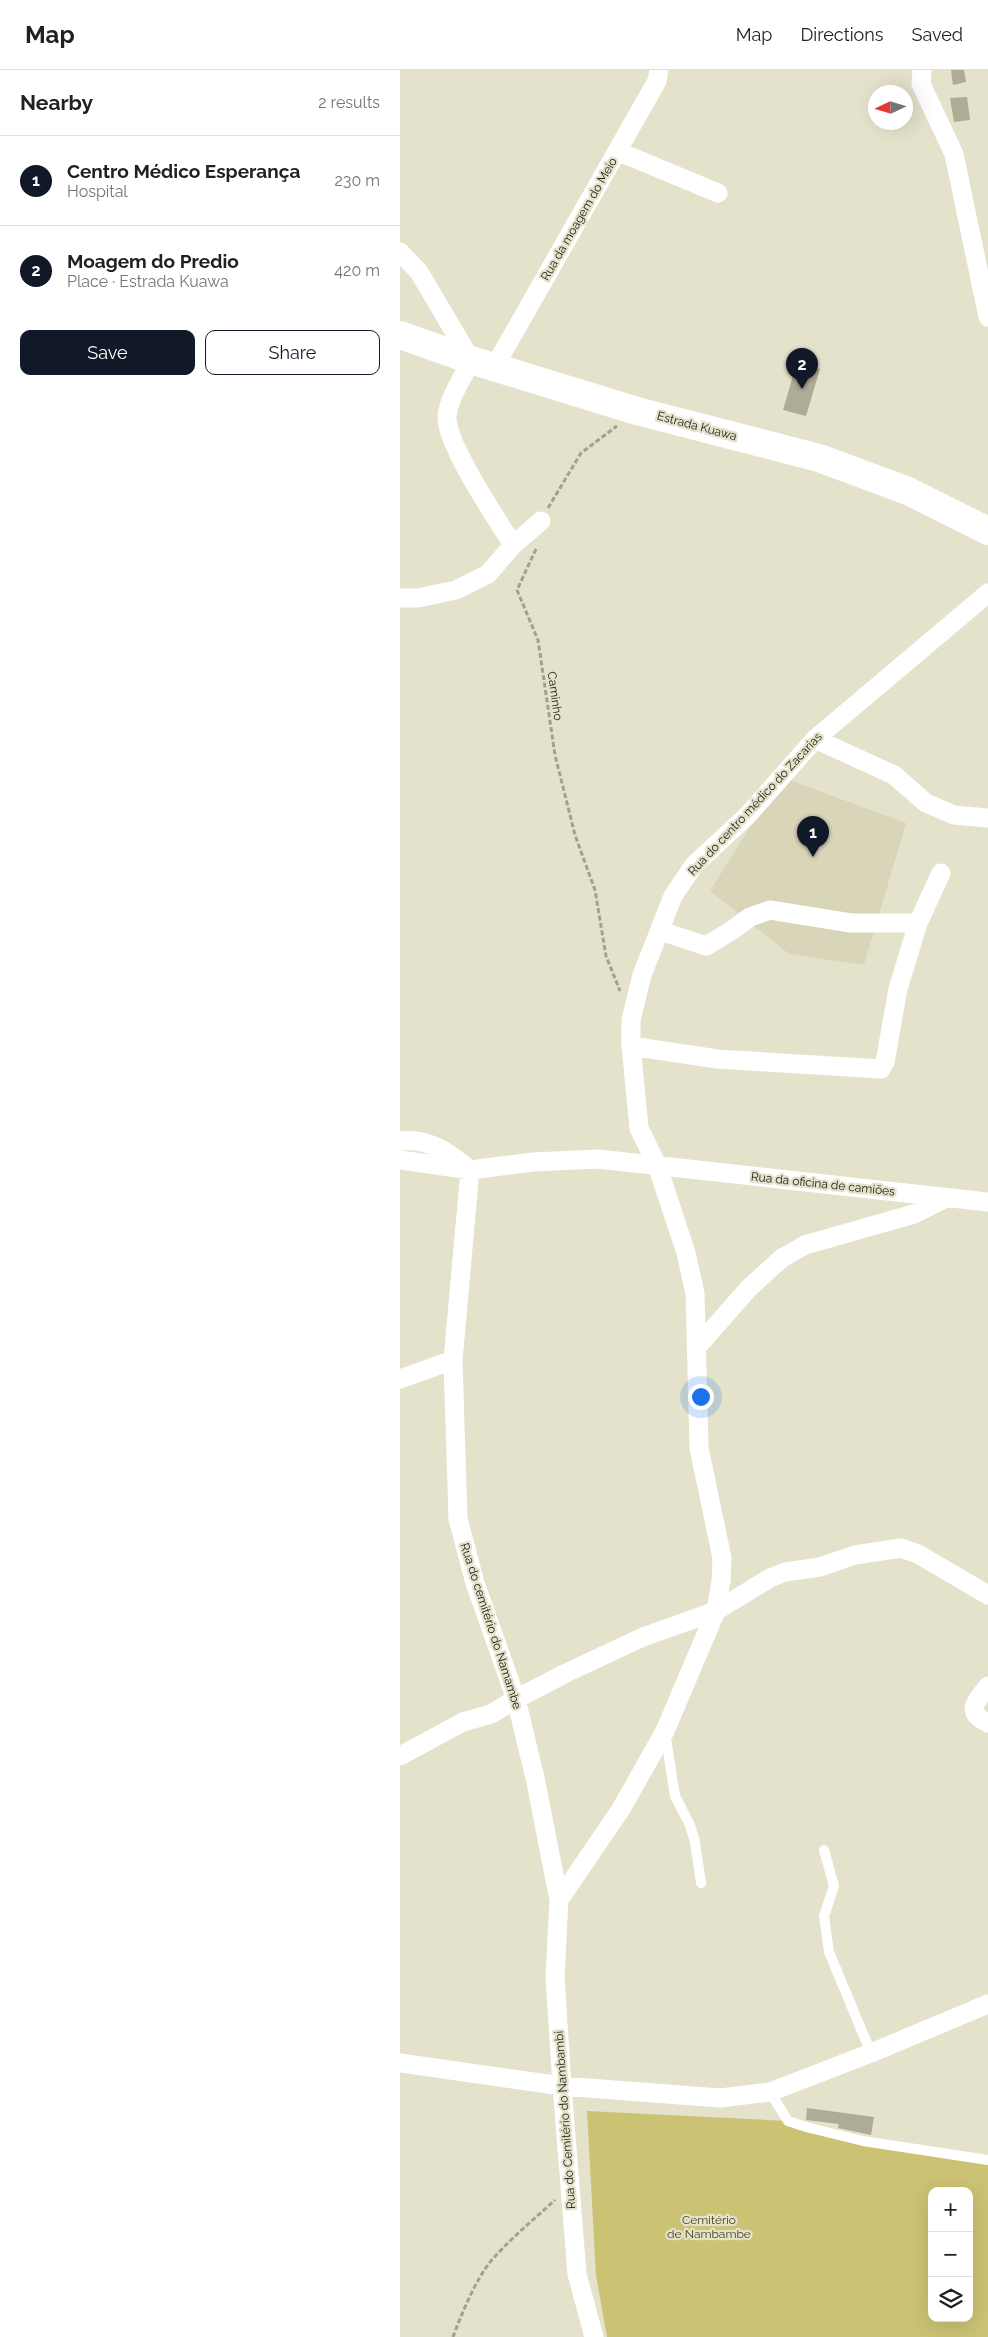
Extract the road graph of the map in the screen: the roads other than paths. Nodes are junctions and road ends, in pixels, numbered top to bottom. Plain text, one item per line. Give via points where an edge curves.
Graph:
1 (659, 70) edge
2 (922, 70) edge
3 (617, 151) junction
4 (718, 193) dead end
5 (400, 252) edge
6 (988, 317) edge
7 (400, 335) edge
8 (483, 363) junction
9 (541, 521) road end
10 (988, 531) edge
11 (513, 546) junction
12 (988, 593) edge
13 (400, 598) edge
14 (815, 739) junction
15 (988, 818) edge
16 (941, 873) dead end
17 (918, 924) junction
18 (661, 931) junction
19 (631, 1046) junction
20 (400, 1141) edge
21 (400, 1160) edge
22 (657, 1166) junction
23 (470, 1170) junction
24 (946, 1198) junction
25 (988, 1202) edge
26 (697, 1347) junction
27 (453, 1360) junction
28 (400, 1379) edge
29 (988, 1595) edge
30 (716, 1611) junction
31 (988, 1686) edge
32 (516, 1699) junction
33 (988, 1724) edge
34 (665, 1731) junction
35 (400, 1756) edge
36 (824, 1850) dead end
37 (701, 1883) dead end
38 (559, 1900) junction
39 (988, 2004) edge
40 (872, 2053) junction
41 (400, 2063) edge
42 (562, 2086) junction
43 (770, 2092) junction
44 (988, 2160) edge
45 (594, 2337) edge

1 - 3 street, Rua da moagem do Meio via 658,81
2 - 6 street via 921,84 954,154
3 - 4 street
3 - 8 street, Rua da moagem do Meio
5 - 8 street
7 - 8 street, Estrada Kuawa
8 - 10 street, Estrada Kuawa via 637,410 818,458 908,491
8 - 11 street, Rua da moagem do Meio via 449,406 447,419 460,455
9 - 11 street
11 - 13 street via 488,574 456,590 418,598
12 - 14 street, Rua do centro médico do Zacarias
14 - 15 street via 894,775 926,802 954,814
14 - 18 street, Rua do centro médico do Zacarias via 747,816 694,865 673,896
16 - 17 street
17 - 18 street via 851,923 770,910 750,917 706,946
17 - 19 street via 905,964 881,1069 717,1059
18 - 19 street, Rua do centro médico do Zacarias via 642,975 631,1020
19 - 22 street, Rua do centro médico do Zacarias via 639,1128
20 - 23 street via 432,1144
21 - 23 street, Rua da oficina de camiões
22 - 23 street, Rua da oficina de camiões via 598,1158
22 - 24 street, Rua da oficina de camiões
22 - 26 street, Rua do centro médico do Zacarias via 686,1253 695,1293
23 - 27 street, Rua do cemitério do Namambe
24 - 25 street, Rua da oficina de camiões
24 - 26 street via 914,1214 805,1245 782,1258 749,1288
26 - 30 street, Rua do centro médico do Zacarias via 699,1448 722,1558
27 - 28 street
27 - 32 street, Rua do cemitério do Namambe via 458,1519 475,1583
29 - 30 street via 918,1554 901,1548 785,1572
30 - 32 street via 643,1638
30 - 34 street, Rua do centro médico do Zacarias
31 - 33 street via 974,1710 975,1716
32 - 35 street via 491,1714 463,1722
32 - 38 street, Rua do cemitério do Namambe
34 - 37 lane via 675,1796 693,1833
34 - 38 street, Rua do centro médico do Zacarias via 621,1809
36 - 40 lane via 834,1886 824,1916 829,1952
38 - 42 street, Rua do Cemitério do Nambambi via 555,1977
39 - 40 street
40 - 43 street
41 - 42 street
42 - 43 street via 720,2098
42 - 45 street, Rua do Cemitério do Nambambi via 577,2274
43 - 44 lane via 788,2121 806,2128 863,2141

